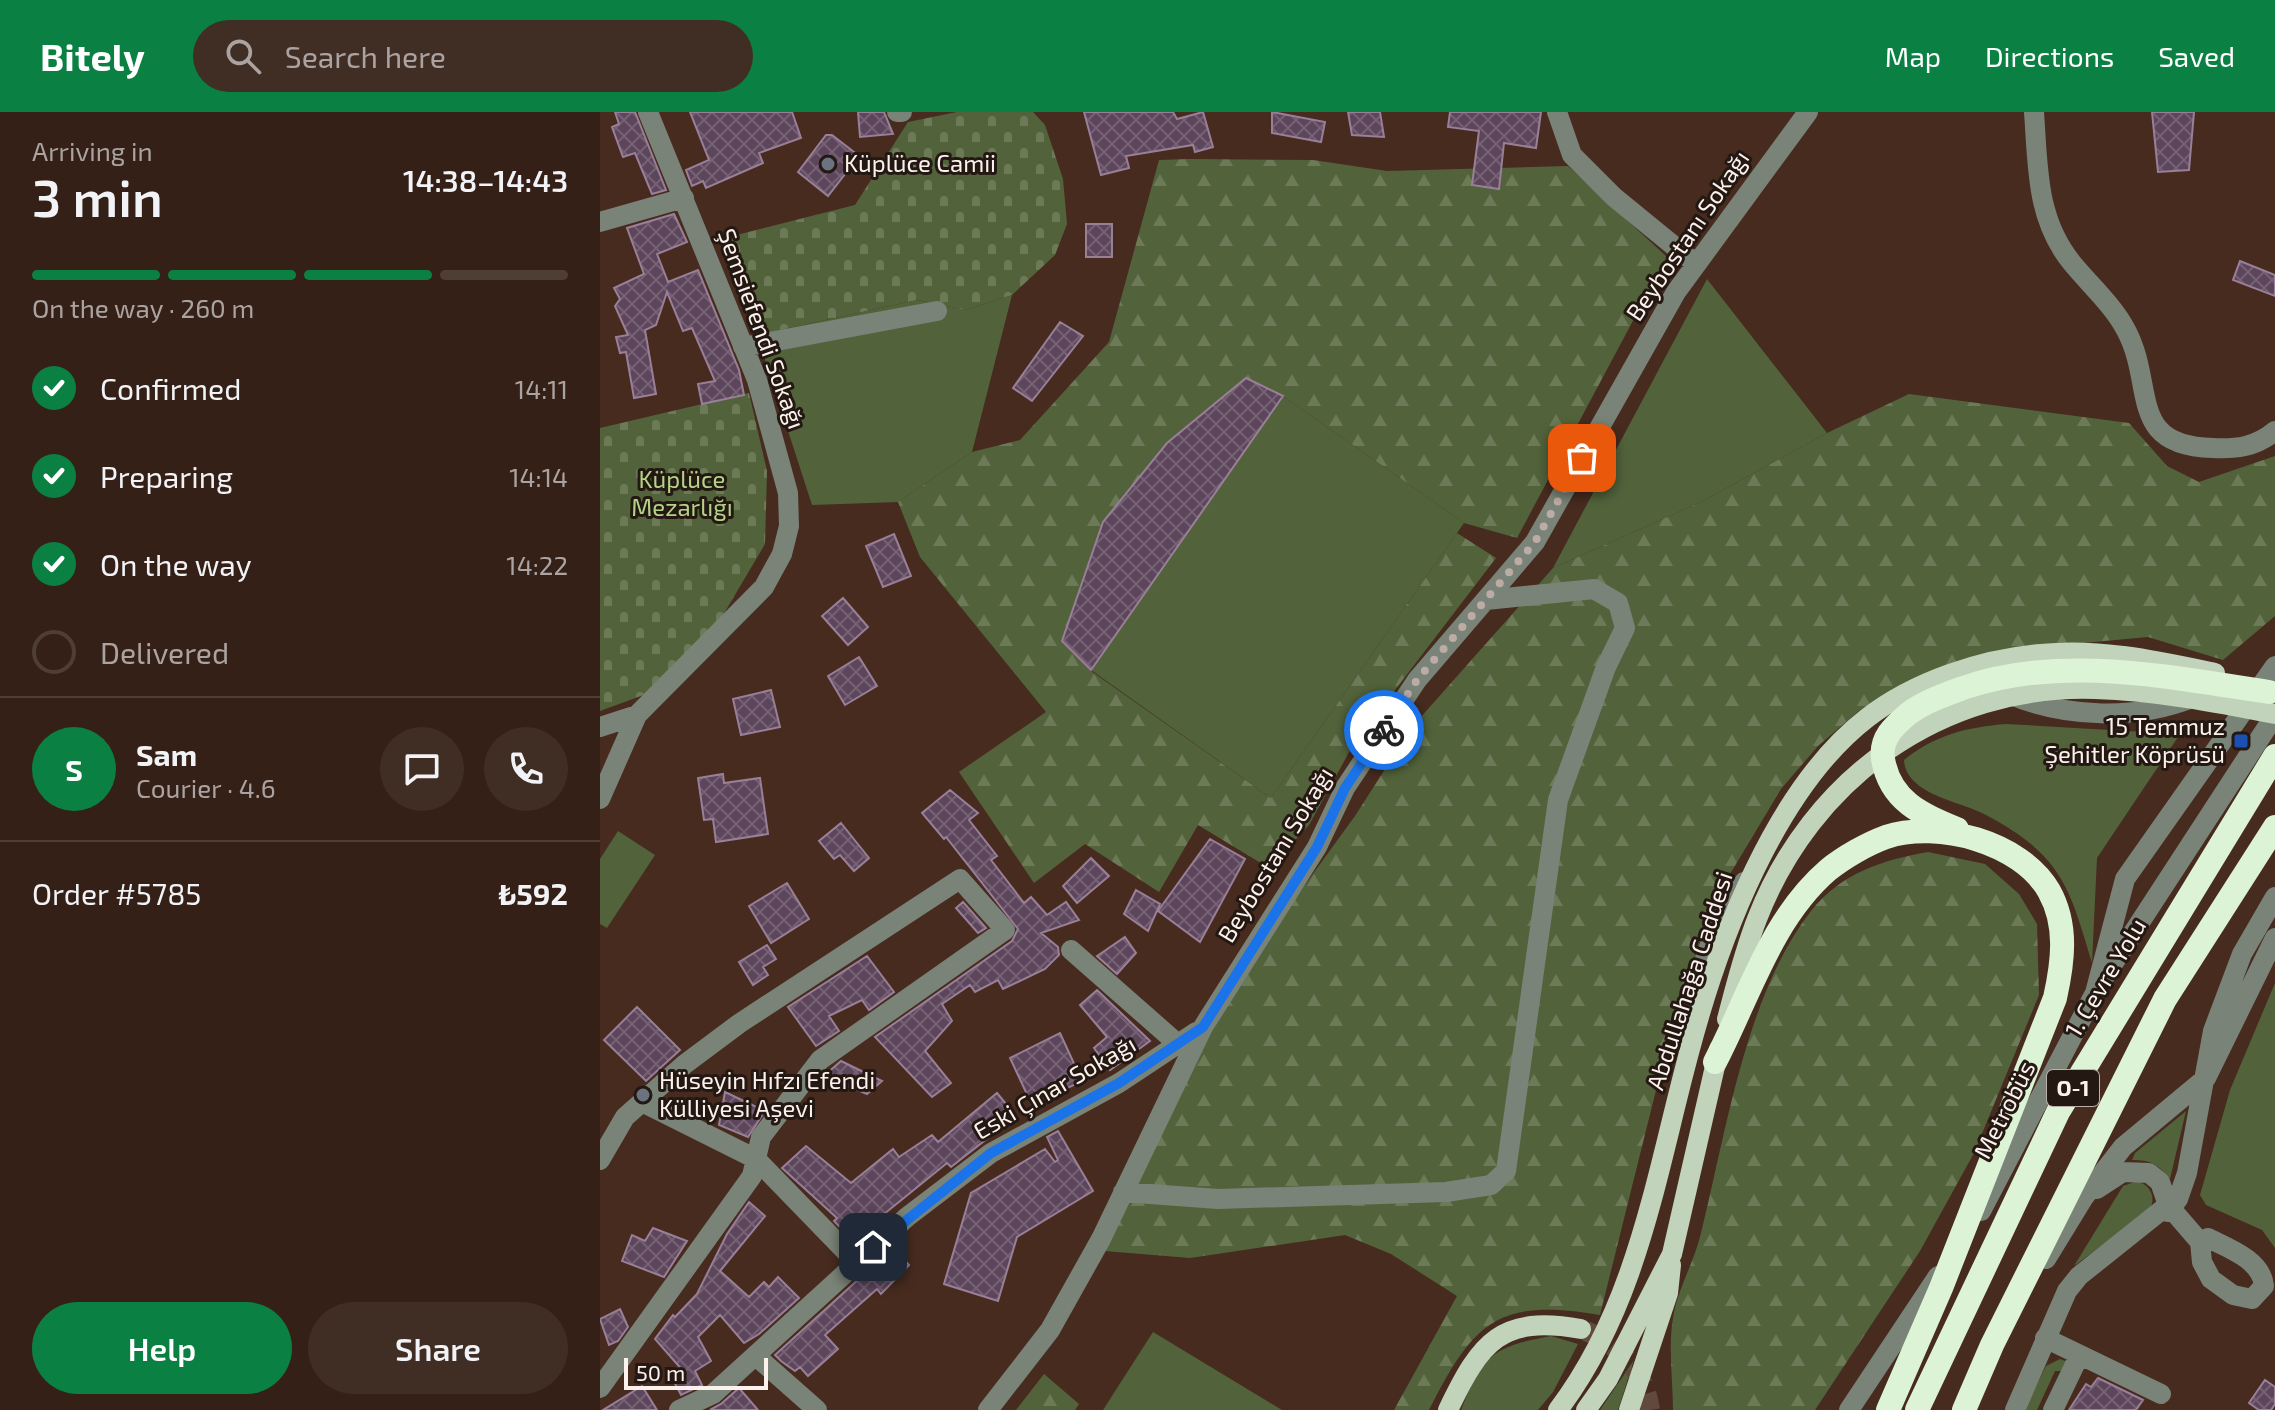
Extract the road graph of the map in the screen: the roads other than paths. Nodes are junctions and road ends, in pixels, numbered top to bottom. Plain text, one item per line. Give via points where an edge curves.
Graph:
1 (648, 112) edge
2 (1557, 112) edge
3 (1808, 112) edge
4 (2034, 112) edge
5 (684, 198) junction
6 (600, 222) edge
7 (1696, 264) junction
8 (937, 311) dead end
9 (743, 347) junction
10 (2275, 431) edge
11 (1486, 600) junction
12 (2275, 666) edge
13 (2273, 704) edge
14 (637, 715) junction
15 (600, 727) edge
16 (1882, 754) junction
17 (2275, 756) edge
18 (600, 799) edge
19 (2275, 827) edge
20 (1974, 837) junction
21 (2275, 897) edge
22 (2275, 938) edge
23 (1071, 950) dead end
24 (2095, 993) junction
25 (1203, 1027) junction
26 (1179, 1045) junction
27 (1715, 1062) junction
28 (2206, 1078) junction
29 (642, 1102) junction
30 (756, 1159) junction
31 (600, 1160) edge
32 (1123, 1192) junction
33 (2084, 1197) junction
34 (2171, 1207) junction
35 (2200, 1242) dead end
36 (1672, 1254) junction
37 (1951, 1256) junction
38 (856, 1262) junction
39 (1941, 1288) junction
40 (1581, 1329) tunnel mouth
41 (2045, 1338) junction
42 (1992, 1345) junction
43 (2079, 1356) junction
44 (757, 1357) junction
45 (600, 1388) edge
46 (2161, 1394) dead end
47 (679, 1410) edge
48 (817, 1410) edge
49 (988, 1410) edge
50 (1448, 1410) edge
51 (1558, 1410) edge
52 (1586, 1410) edge
53 (1629, 1410) edge
54 (1849, 1410) edge
55 (1888, 1410) edge
56 (1917, 1410) edge
57 (1964, 1410) edge
58 (2015, 1410) edge
59 (2053, 1410) edge

1 - 5 street, Şemsiefendi Sokağı
2 - 7 street via 1572,155
3 - 7 street, Beybostanı Sokağı
4 - 10 street via 2041,207 2070,261 2132,341 2149,413 2162,436 2184,448 2238,449 2263,442
5 - 6 street
5 - 9 street, Şemsiefendi Sokağı
7 - 11 street, Beybostanı Sokağı via 1535,542
8 - 9 street
9 - 14 street, Şemsiefendi Sokağı via 788,493 789,526 782,554 764,587
11 - 25 street, Beybostanı Sokağı via 1417,680 1345,788 1317,847
11 - 32 street via 1594,589 1618,603 1625,628 1558,800 1506,1171 1491,1185 1446,1192 1218,1199
12 - 24 street, Metrobüs via 2125,879
13 - 16 main road, Abdullahağa Caddesi via 2091,689 2011,695 1914,732
13 - 16 highway via 2171,677 2043,670 1984,681 1918,706 1889,730
13 - 24 street
13 - 51 main road, Abdullahağa Caddesi via 2227,676 2155,660 2043,654 2004,659 1918,686 1866,718 1816,770 1754,870 1691,1046 1642,1243 1616,1311
14 - 15 street, Şemsiefendi Sokağı
14 - 18 street
16 - 20 highway via 1887,778 1907,805
16 - 27 main road, Abdullahağa Caddesi via 1815,814 1795,845 1757,918
17 - 56 highway, 1. Çevre Yolu / O-1 via 2058,1112
19 - 42 highway, O-1 via 2165,999
20 - 27 highway via 1923,832 1887,837 1832,867 1779,926
20 - 37 highway via 2017,856 2049,891 2059,915 2063,955 2055,998
21 - 28 street via 2242,954 2213,1031
22 - 28 street, O-1
23 - 26 street
24 - 39 street, Metrobüs
25 - 26 street, Eski Çınar Sokağı
25 - 32 street, Beybostanı Sokağı
26 - 38 street, Eski Çınar Sokağı via 991,1153
27 - 36 main road, Abdullahağa Caddesi
28 - 33 street, O-1 via 2123,1147
28 - 34 street via 2187,1173
29 - 30 street
29 - 30 street via 740,1023 960,879 1005,930 820,1060 761,1137
29 - 31 street via 625,1117
30 - 38 street
30 - 45 street via 752,1176
32 - 49 street, Beybostanı Sokağı via 1050,1330
33 - 34 street via 2123,1172 2149,1173 2160,1182
33 - 42 street, O-1
34 - 35 street
34 - 41 street via 2079,1276
36 - 52 main road, Abdullahağa Caddesi via 1608,1379
36 - 53 main road via 1668,1293
37 - 39 highway
37 - 54 street
38 - 44 street, Eski Çınar Sokağı
39 - 55 highway
40 - 50 main road via 1521,1325 1471,1362
41 - 43 street
41 - 58 street
42 - 57 highway, O-1
43 - 46 street via 2095,1359
43 - 59 street
44 - 47 street, Eski Çınar Sokağı via 713,1394
44 - 48 street

